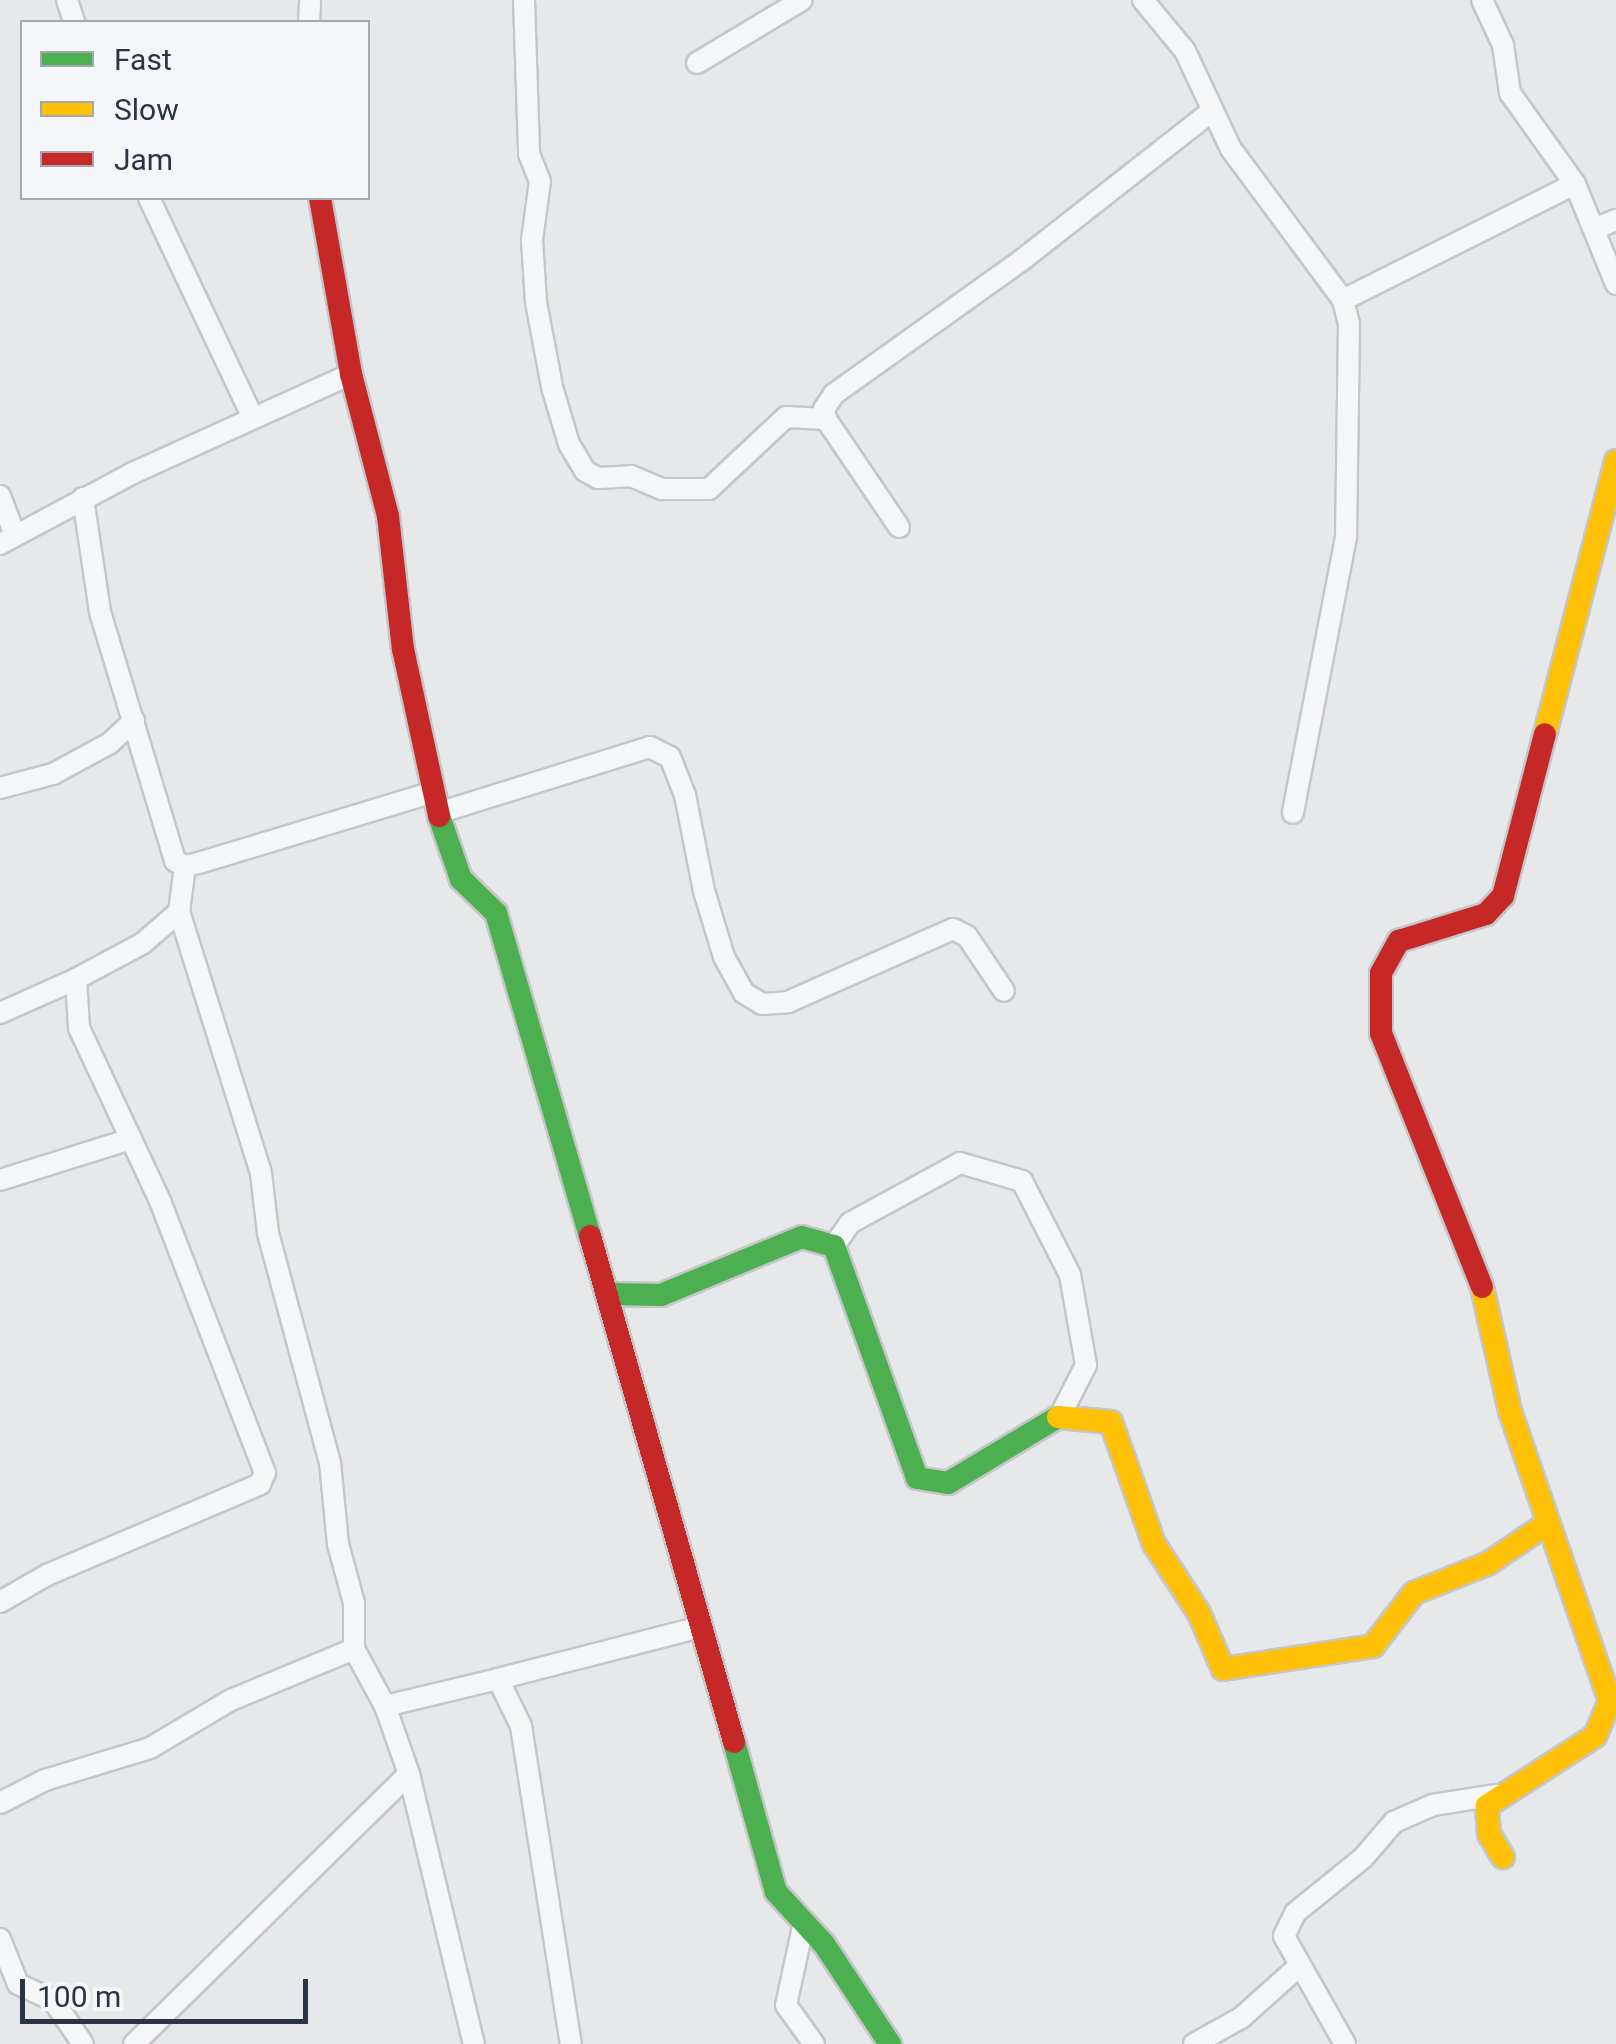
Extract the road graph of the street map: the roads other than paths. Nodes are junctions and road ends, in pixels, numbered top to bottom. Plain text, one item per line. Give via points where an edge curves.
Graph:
1 (524, 0) edge
2 (802, 0) edge
3 (1143, 0) edge
4 (1482, 0) edge
5 (698, 63) dead end
6 (1211, 112) junction
7 (1574, 184) junction
8 (150, 200) edge
9 (320, 200) edge
10 (1607, 224) edge
11 (1616, 284) edge
12 (1344, 300) junction
13 (351, 374) junction
14 (252, 418) junction
15 (826, 420) junction
16 (1616, 461) edge
17 (0, 496) edge
18 (83, 498) junction
19 (899, 527) dead end
20 (7, 539) edge
21 (134, 721) junction
22 (0, 788) edge
23 (436, 802) junction
24 (1293, 813) dead end
25 (185, 866) junction
26 (180, 912) junction
27 (76, 979) junction
28 (1004, 991) dead end
29 (0, 1012) edge
30 (131, 1139) junction
31 (0, 1180) edge
32 (834, 1246) junction
33 (608, 1294) junction
34 (1060, 1416) junction
35 (1548, 1523) junction
36 (0, 1602) edge
37 (700, 1627) junction
38 (354, 1649) junction
39 (498, 1680) junction
40 (384, 1706) junction
41 (409, 1774) junction
42 (1496, 1795) junction
43 (0, 1802) edge
44 (1504, 1857) dead end
45 (804, 1922) junction
46 (0, 1938) edge
47 (1297, 1968) junction
48 (83, 2044) edge
49 (134, 2044) edge
50 (474, 2044) edge
51 (571, 2044) edge
52 (814, 2044) edge
53 (890, 2044) edge
54 (1194, 2044) edge
55 (1345, 2044) edge

1 - 15 street via 529,154 540,181 532,240 536,302 563,425 586,471 598,478 631,476 662,489 709,489 786,417
2 - 5 street
3 - 6 street via 1185,51
4 - 7 street via 1503,45 1510,94
6 - 12 street via 1231,149
6 - 15 street via 1022,260 860,370 834,394 824,409
7 - 10 street
7 - 12 street
8 - 14 street
9 - 13 street
10 - 11 street
12 - 24 street via 1354,349 1345,416 1346,536
13 - 14 street
13 - 23 street via 388,516 403,650
14 - 18 street
15 - 19 street
16 - 35 street via 1503,896 1486,914 1399,941 1380,973 1382,1033 1485,1294 1510,1411
17 - 20 street
18 - 20 street
18 - 21 street via 100,612
21 - 22 street via 110,743 53,774
21 - 25 street via 168,854
23 - 25 street
23 - 28 street via 650,747 670,757 686,795 704,890 724,957 744,993 762,1004 788,1002 953,929 967,936
23 - 33 street via 460,878 496,913
25 - 26 street
26 - 27 street via 143,943
26 - 38 street via 261,1173 268,1234 330,1463 338,1544 354,1603
27 - 29 street
27 - 30 street via 79,1028
30 - 31 street
30 - 36 street via 266,1473 260,1484 47,1575
32 - 33 street via 802,1237 661,1295
32 - 34 street via 917,1478 948,1483
32 - 34 street via 850,1223 960,1163 1022,1181 1070,1275 1086,1365
33 - 37 street
34 - 35 street via 1111,1422 1154,1544 1200,1613 1223,1669 1373,1646 1414,1593 1489,1562
35 - 42 street via 1610,1702 1595,1736
37 - 39 street
37 - 45 street via 776,1892
38 - 40 street
38 - 43 street via 231,1700 150,1748 45,1780
39 - 40 street
39 - 51 street via 521,1726
40 - 41 street
41 - 49 street
41 - 50 street
42 - 44 street via 1484,1817
42 - 47 street via 1434,1805 1394,1822 1363,1858 1295,1913 1284,1936
45 - 52 street via 786,2005
45 - 53 street
46 - 48 street via 18,1984 53,2000
47 - 54 street via 1242,2018
47 - 55 street via 1324,2001

